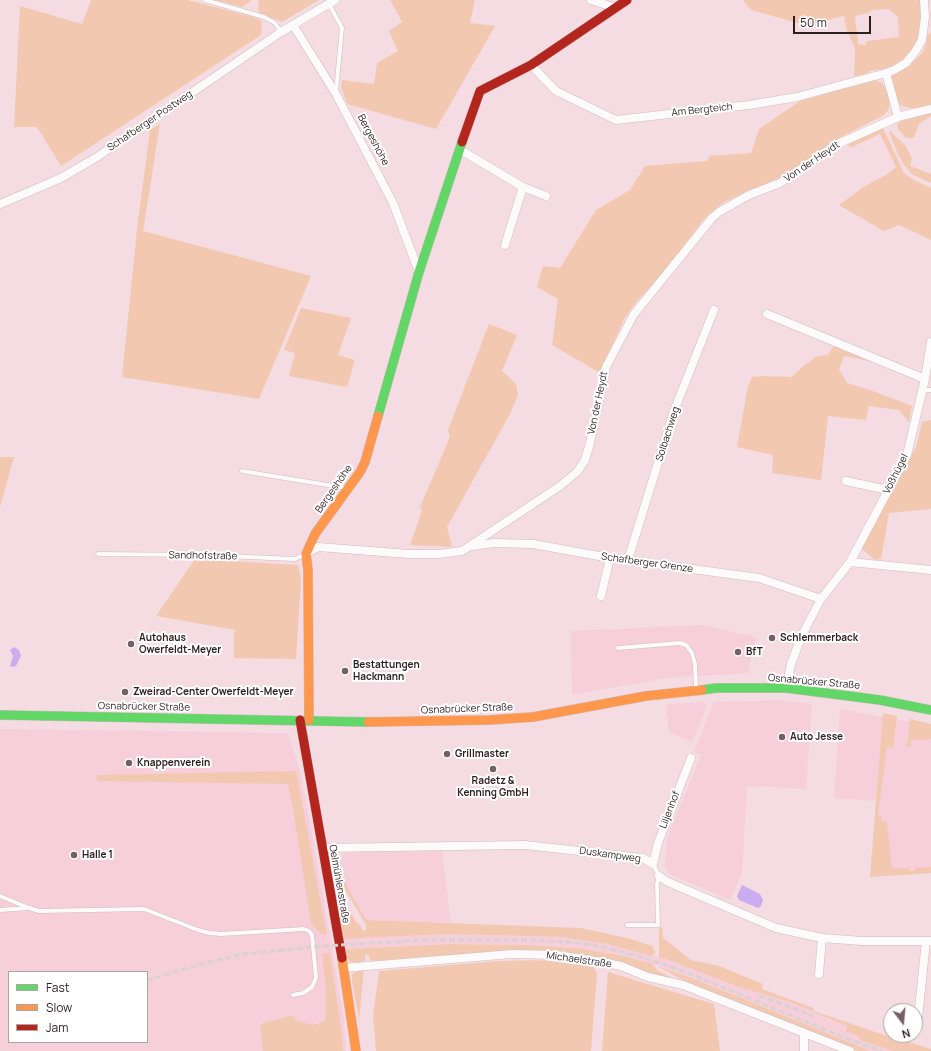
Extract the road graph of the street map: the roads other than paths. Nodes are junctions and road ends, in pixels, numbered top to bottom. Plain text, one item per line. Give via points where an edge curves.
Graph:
1 (204, 0) edge
2 (591, 0) edge
3 (627, 0) edge
4 (924, 0) edge
5 (332, 2) edge
6 (616, 8) junction
7 (293, 25) junction
8 (281, 32) junction
9 (531, 65) junction
10 (886, 73) junction
11 (336, 94) junction
12 (931, 108) edge
13 (898, 117) junction
14 (459, 149) junction
15 (523, 187) junction
16 (546, 196) dead end
17 (0, 204) edge
18 (505, 245) dead end
19 (419, 272) junction
20 (714, 310) dead end
21 (767, 314) dead end
22 (931, 342) edge
23 (925, 379) junction
24 (927, 390) edge
25 (242, 471) dead end
26 (846, 481) dead end
27 (349, 488) junction
28 (888, 490) junction
29 (470, 546) junction
30 (98, 554) dead end
31 (306, 554) junction
32 (610, 558) junction
33 (628, 560) junction
34 (850, 562) junction
35 (931, 570) edge
36 (601, 596) dead end
37 (822, 599) junction
38 (618, 648) dead end
39 (786, 688) junction
40 (696, 689) junction
41 (931, 710) edge
42 (0, 716) edge
43 (305, 720) junction
44 (690, 758) dead end
45 (322, 848) junction
46 (653, 864) junction
47 (659, 876) junction
48 (0, 896) edge
49 (29, 908) junction
50 (0, 910) edge
51 (627, 925) dead end
52 (822, 938) junction
53 (929, 941) edge
54 (343, 968) junction
55 (819, 974) dead end
56 (292, 995) dead end
57 (920, 1003) edge
58 (804, 1033) junction
59 (356, 1051) edge
60 (804, 1051) edge
61 (850, 1051) edge

1 - 8 lane via 264,17 275,23
2 - 6 street
3 - 6 street, Bergeshöhe
4 - 10 street, Am Bergteich via 922,40 916,52 906,63
5 - 7 street, Schafberger Postweg
5 - 11 lane via 342,28
6 - 9 street, Bergeshöhe
7 - 8 street, Schafberger Postweg
7 - 11 street, Bergeshöhe
8 - 17 street, Schafberger Postweg via 61,178
9 - 10 street, Am Bergteich via 556,91 616,120 797,97
9 - 14 street, Bergeshöhe via 480,91
10 - 13 street
11 - 19 street, Bergeshöhe via 393,203
12 - 13 street, Von der Heydt
13 - 29 street, Von der Heydt via 840,143 780,183 748,195 712,218 634,314 606,368 590,443 580,468 560,486
14 - 15 street
14 - 19 street, Bergeshöhe
15 - 16 street
15 - 18 street
19 - 27 street, Bergeshöhe via 365,462
20 - 33 street, Solbachweg via 674,411
21 - 23 street
22 - 23 street, Voßhügel
23 - 24 street, Voßhügel
24 - 28 street, Voßhügel via 907,455
25 - 27 lane
26 - 28 street
27 - 31 street, Bergeshöhe via 315,534
28 - 34 street, Voßhügel
29 - 31 street, Von der Heydt via 462,551 439,554 318,547
29 - 32 street, Schafberger Grenze via 494,543 533,544
30 - 31 lane, Sandhofstraße via 296,558
31 - 43 street via 308,570
32 - 33 street, Schafberger Grenze
32 - 36 street
33 - 37 street, Schafberger Grenze via 759,578
34 - 35 street
34 - 37 street, Voßhügel
37 - 39 street, Voßhügel via 802,635 791,664
38 - 40 lane via 680,643 686,646 692,653 695,664
39 - 40 street, Osnabrücker Straße
39 - 41 street, Osnabrücker Straße via 880,700
40 - 43 street, Osnabrücker Straße via 533,717 386,722
42 - 43 street, Osnabrücker Straße
43 - 45 street, Oelmühlenstraße
44 - 46 street, Liljenhof via 658,842
45 - 46 street, Duskampweg via 525,845 643,858
45 - 54 street, Oelmühlenstraße
46 - 47 lane, Duskampweg
47 - 51 lane via 658,925
47 - 52 street via 776,928
48 - 49 lane
49 - 50 lane
49 - 56 lane via 39,911 144,909 198,930 221,934 304,929 312,935 316,978 312,987 303,993
52 - 53 street
52 - 55 street
53 - 57 street
54 - 58 street, Michaelstraße via 512,954 557,955 621,966 648,977 683,985
54 - 59 street, Oelmühlenstraße
58 - 60 street
58 - 61 street, Michaelstraße

